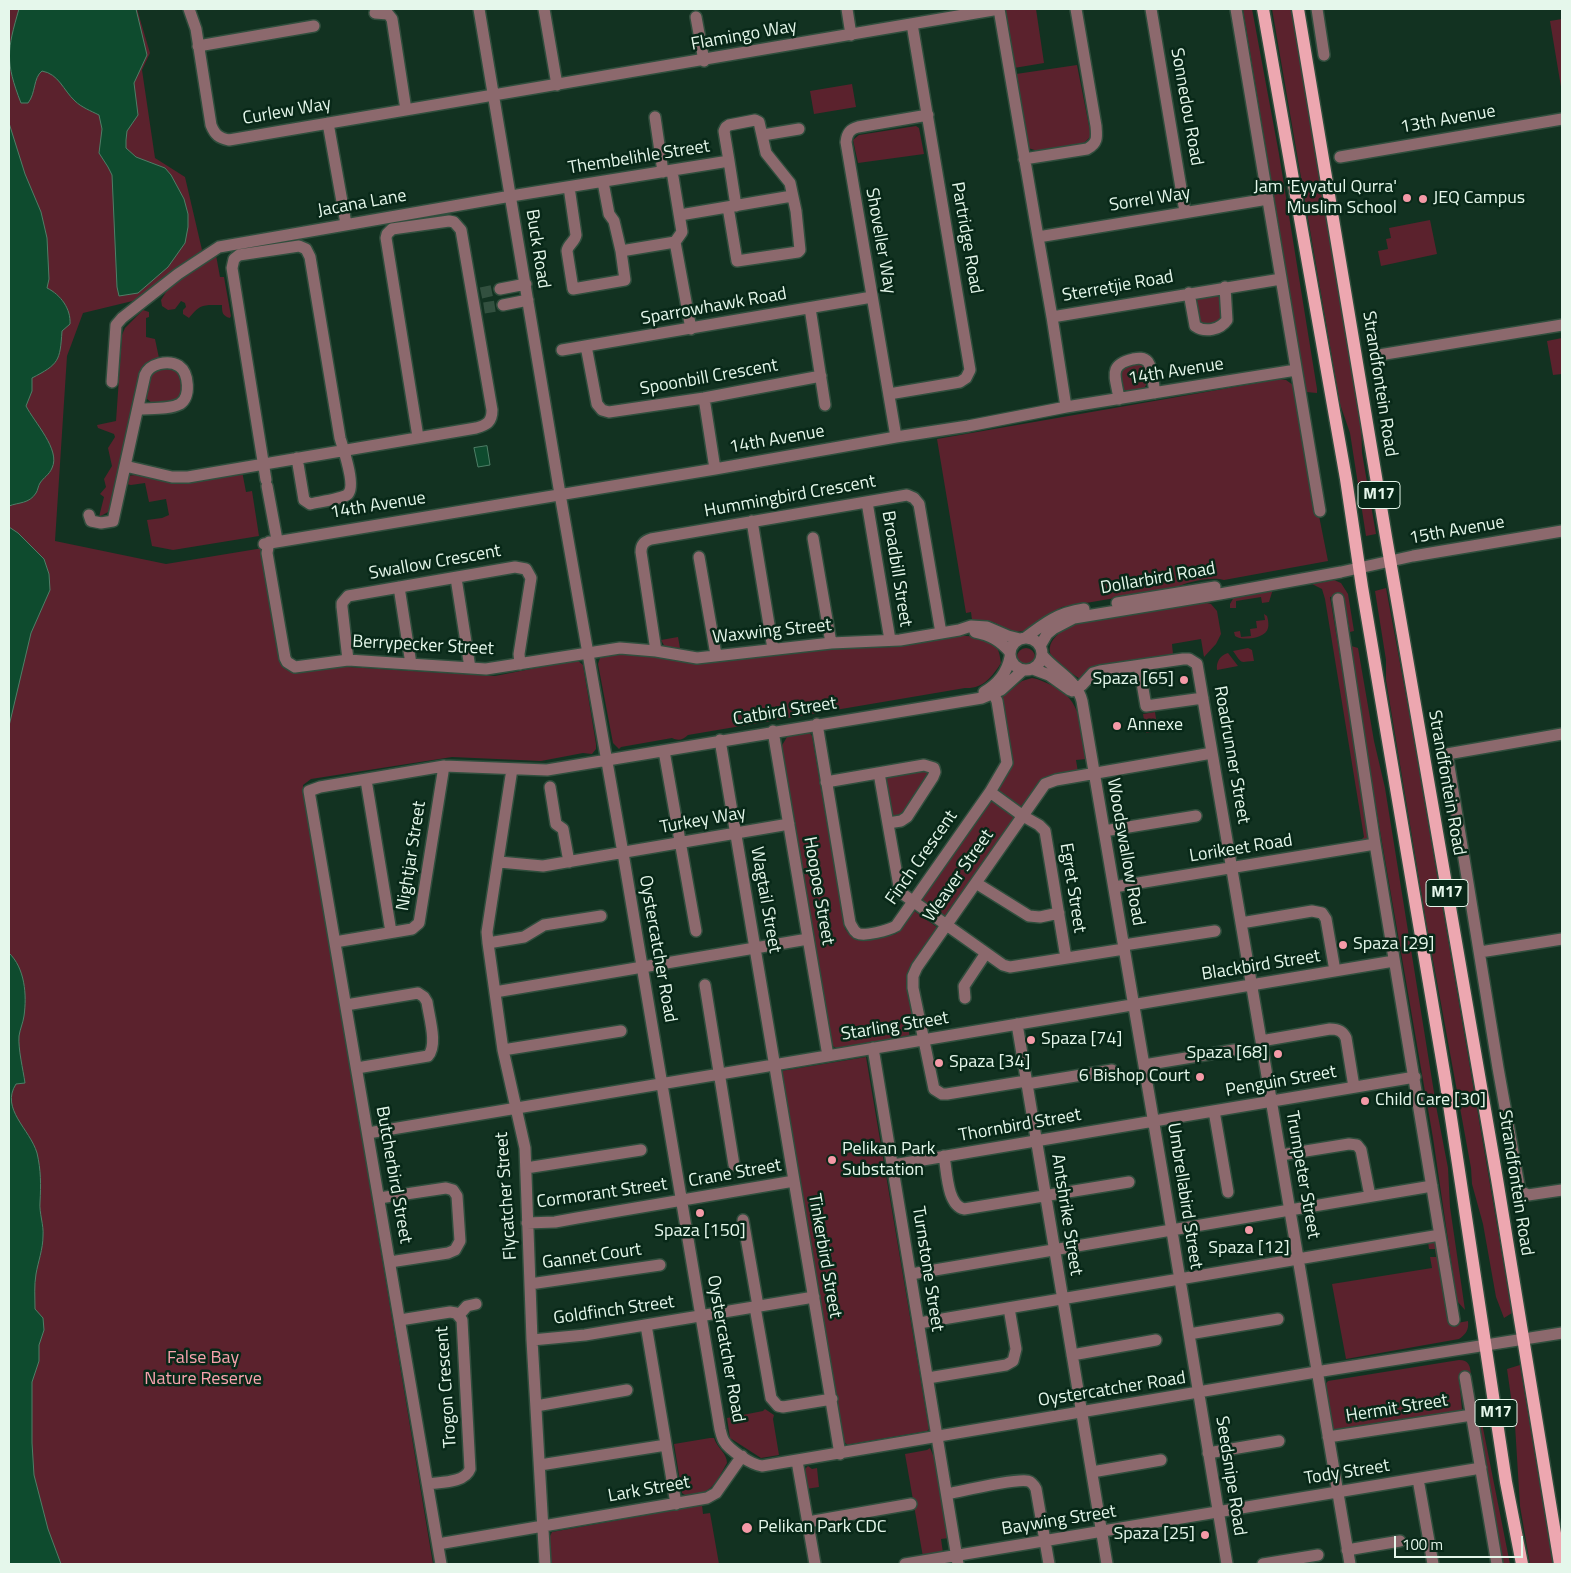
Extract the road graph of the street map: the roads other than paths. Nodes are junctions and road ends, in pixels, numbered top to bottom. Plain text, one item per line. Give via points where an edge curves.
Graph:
1 (189, 9) edge
2 (479, 9) edge
3 (544, 9) edge
4 (847, 9) edge
5 (999, 9) edge
6 (1076, 9) edge
7 (1151, 9) edge
8 (1236, 9) edge
9 (1263, 9) edge
10 (1298, 9) edge
11 (1317, 9) edge
12 (375, 13) dead end
13 (696, 17) dead end
14 (912, 24) junction
15 (314, 26) dead end
16 (851, 35) junction
17 (198, 46) junction
18 (1324, 55) dead end
19 (704, 61) junction
20 (557, 85) junction
21 (494, 95) junction
22 (406, 110) junction
23 (928, 115) junction
24 (655, 117) dead end
25 (1562, 119) edge
26 (328, 123) junction
27 (799, 129) dead end
28 (763, 135) junction
29 (1340, 157) dead end
30 (1024, 159) junction
31 (729, 161) junction
32 (667, 171) junction
33 (603, 182) junction
34 (569, 187) junction
35 (511, 196) junction
36 (792, 196) junction
37 (1268, 199) junction
38 (732, 206) junction
39 (1185, 212) junction
40 (680, 215) junction
41 (346, 224) junction
42 (1038, 237) junction
43 (675, 242) junction
44 (621, 251) junction
45 (1281, 279) junction
46 (526, 284) junction
47 (1225, 287) junction
48 (500, 289) tunnel mouth
49 (1189, 293) junction
50 (872, 297) junction
51 (528, 300) junction
52 (503, 305) tunnel mouth
53 (810, 308) junction
54 (1052, 317) junction
55 (1562, 325) edge
56 (691, 328) junction
57 (586, 346) junction
58 (562, 350) dead end
59 (1378, 356) dead end
60 (1296, 370) junction
61 (821, 376) junction
62 (112, 382) dead end
63 (1155, 393) junction
64 (889, 394) junction
65 (704, 398) junction
66 (1119, 399) junction
67 (825, 405) dead end
68 (1066, 406) junction
69 (138, 409) junction
70 (896, 437) junction
71 (418, 438) junction
72 (344, 450) junction
73 (297, 458) junction
74 (263, 465) junction
75 (125, 466) junction
76 (715, 469) junction
77 (560, 494) junction
78 (867, 502) junction
79 (1320, 511) dead end
80 (89, 515) dead end
81 (752, 522) junction
82 (1562, 531) edge
83 (813, 538) dead end
84 (270, 542) junction
85 (699, 558) dead end
86 (1390, 562) junction
87 (1359, 568) junction
88 (456, 578) junction
89 (1304, 578) junction
90 (399, 587) junction
91 (1338, 599) dead end
92 (959, 630) junction
93 (941, 633) junction
94 (1023, 638) junction
95 (890, 640) junction
96 (831, 643) junction
97 (773, 649) junction
98 (1041, 650) junction
99 (656, 651) junction
100 (588, 653) junction
101 (716, 655) junction
102 (1010, 655) junction
103 (348, 660) junction
104 (411, 664) junction
105 (520, 664) junction
106 (1139, 666) junction
107 (470, 668) junction
108 (1028, 669) junction
109 (1074, 690) junction
110 (992, 691) junction
111 (1203, 698) junction
112 (817, 724) junction
113 (773, 731) junction
114 (1562, 734) edge
115 (720, 740) junction
116 (664, 751) junction
117 (1212, 753) junction
118 (607, 760) junction
119 (444, 766) junction
120 (512, 769) junction
121 (880, 773) junction
122 (1094, 773) junction
123 (366, 780) junction
124 (826, 782) junction
125 (550, 787) dead end
126 (309, 791) joint
127 (990, 792) junction
128 (1023, 816) junction
129 (1196, 816) dead end
130 (888, 823) junction
131 (789, 824) junction
132 (1104, 830) junction
133 (736, 833) junction
134 (680, 843) junction
135 (1375, 844) junction
136 (623, 853) junction
137 (498, 862) junction
138 (569, 862) junction
139 (1232, 868) junction
140 (976, 883) junction
141 (1114, 887) junction
142 (912, 901) junction
143 (1059, 913) junction
144 (601, 916) dead end
145 (1241, 923) junction
146 (946, 926) junction
147 (696, 931) dead end
148 (1215, 931) dead end
149 (391, 932) junction
150 (808, 938) junction
151 (1562, 939) edge
152 (335, 942) junction
153 (488, 943) junction
154 (755, 947) junction
155 (1124, 947) junction
156 (1480, 952) junction
157 (986, 953) junction
158 (1066, 958) junction
159 (1394, 961) junction
160 (643, 967) junction
161 (1335, 972) junction
162 (705, 985) dead end
163 (1252, 985) junction
164 (495, 992) junction
165 (965, 998) dead end
166 (1134, 1004) junction
167 (346, 1005) junction
168 (1017, 1024) junction
169 (622, 1031) dead end
170 (924, 1041) junction
171 (1261, 1041) junction
172 (873, 1048) junction
173 (503, 1050) junction
174 (1234, 1050) dead end
175 (828, 1056) junction
176 (775, 1065) junction
177 (1144, 1065) junction
178 (356, 1068) junction
179 (1112, 1070) dead end
180 (719, 1075) junction
181 (1415, 1077) junction
182 (1026, 1082) junction
183 (662, 1084) junction
184 (1354, 1087) junction
185 (1272, 1101) junction
186 (517, 1109) junction
187 (1214, 1111) junction
188 (1154, 1121) junction
189 (368, 1134) junction
190 (1036, 1141) junction
191 (641, 1150) dead end
192 (1281, 1155) junction
193 (944, 1156) junction
194 (734, 1165) dead end
195 (893, 1165) junction
196 (526, 1168) junction
197 (794, 1181) junction
198 (1129, 1182) dead end
199 (1432, 1186) junction
200 (1562, 1190) edge
201 (1228, 1192) dead end
202 (1045, 1196) junction
203 (1370, 1196) junction
204 (379, 1198) junction
205 (682, 1200) junction
206 (1290, 1210) junction
207 (743, 1220) dead end
208 (527, 1223) junction
209 (1172, 1230) junction
210 (1440, 1235) junction
211 (1055, 1250) junction
212 (1298, 1259) junction
213 (390, 1262) junction
214 (660, 1265) dead end
215 (911, 1274) junction
216 (1180, 1279) junction
217 (530, 1284) junction
218 (814, 1297) junction
219 (1062, 1299) junction
220 (476, 1304) dead end
221 (757, 1307) junction
222 (1009, 1308) junction
223 (459, 1315) junction
224 (702, 1316) junction
225 (1278, 1319) dead end
226 (400, 1320) junction
227 (1454, 1320) dead end
228 (918, 1324) junction
229 (646, 1325) junction
230 (1562, 1333) edge
231 (1189, 1334) junction
232 (532, 1340) junction
233 (1156, 1340) dead end
234 (1523, 1340) junction
235 (1485, 1345) junction
236 (1072, 1355) junction
237 (1316, 1372) junction
238 (1465, 1377) dead end
239 (928, 1378) junction
240 (627, 1390) dead end
241 (1198, 1393) junction
242 (832, 1399) junction
243 (536, 1406) junction
244 (1082, 1412) junction
245 (1472, 1415) junction
246 (937, 1437) junction
247 (1328, 1437) junction
248 (1279, 1441) dead end
249 (666, 1445) junction
250 (1208, 1453) junction
251 (840, 1454) junction
252 (742, 1456) junction
253 (1161, 1460) dead end
254 (796, 1461) junction
255 (540, 1465) junction
256 (1481, 1468) junction
257 (1092, 1472) junction
258 (1418, 1479) junction
259 (428, 1484) junction
260 (1338, 1492) junction
261 (947, 1494) junction
262 (676, 1504) junction
263 (911, 1504) dead end
264 (1218, 1512) junction
265 (808, 1522) junction
266 (543, 1526) junction
267 (1101, 1532) junction
268 (1400, 1541) dead end
269 (1044, 1542) junction
270 (438, 1544) junction
271 (1347, 1550) junction
272 (1318, 1555) dead end
273 (958, 1560) edge
274 (441, 1564) edge
275 (545, 1564) edge
276 (814, 1564) edge
277 (905, 1564) edge
278 (1049, 1564) edge
279 (1107, 1564) edge
280 (1227, 1564) edge
281 (1263, 1564) edge
282 (1350, 1564) edge
283 (1433, 1564) edge
284 (1497, 1564) edge
285 (1522, 1564) edge
286 (1560, 1564) edge

1 - 17 street, Curlew Way
2 - 21 street, Buck Road
3 - 20 street
4 - 16 street
5 - 14 street, Flamingo Way
5 - 30 street
6 - 30 street via 1096,142 1087,149
7 - 39 street, Sonnedou Road
8 - 37 street
9 - 87 main road, M17 via 1327,364
10 - 86 main road, Strandfontein Road / M17
11 - 18 street
12 - 22 street via 388,14 392,19
13 - 19 street
14 - 16 street, Flamingo Way
14 - 23 street, Partridge Road
15 - 17 street
16 - 19 street, Flamingo Way
17 - 26 street, Curlew Way via 211,125 220,138 235,139
19 - 20 street, Flamingo Way
20 - 21 street, Flamingo Way
21 - 22 street, Curlew Way
21 - 35 street, Buck Road
22 - 26 street, Curlew Way
23 - 50 street, Shoveller Way via 858,126 849,131 846,138
23 - 64 street, Partridge Road via 970,370 960,382
24 - 32 street
25 - 29 street, 13th Avenue
26 - 41 street
27 - 28 street
28 - 31 street via 759,122 755,120 726,127
28 - 36 street via 766,153 788,180
30 - 42 street
31 - 32 street, Thembelihle Street
31 - 38 street, Thembelihle Street
32 - 33 street, Thembelihle Street
32 - 40 street
33 - 34 street, Thembelihle Street
33 - 44 street
34 - 35 street, Thembelihle Street
34 - 44 street via 576,235 567,249 573,289 625,280
35 - 41 street, Jacana Lane
35 - 46 street, Buck Road
36 - 38 street
36 - 38 street, Thembelihle Street via 799,251 737,262
37 - 39 street, Sorrel Way
37 - 45 street
38 - 40 street
39 - 42 street, Sorrel Way
40 - 43 street via 682,232
41 - 62 street, Jacana Lane via 219,247 178,274 116,325
42 - 54 street
43 - 44 street
43 - 56 street
45 - 47 street, Sterretjie Road
45 - 60 street
46 - 48 street
46 - 51 street, Buck Road
47 - 49 street, Sterretjie Road
47 - 49 street via 1227,320 1221,326 1208,330 1195,326
49 - 54 street, Sterretjie Road
50 - 53 street, Sparrowhawk Road
50 - 64 street, Shoveller Way
51 - 52 street
51 - 77 street, Buck Road
53 - 56 street, Sparrowhawk Road
53 - 61 street
54 - 68 street, Sterretjie Road
55 - 59 street
56 - 57 street, Sparrowhawk Road
57 - 58 street, Sparrowhawk Road
57 - 65 street, Spoonbill Crescent via 595,399 602,410 609,412
60 - 63 street, 14th Avenue
60 - 79 street
61 - 65 street, Spoonbill Crescent
61 - 67 street
63 - 66 street, 14th Avenue
63 - 66 street via 1148,361 1140,358 1121,362 1116,367
64 - 70 street, Shoveller Way
65 - 76 street
66 - 68 street, 14th Avenue
68 - 70 street, 14th Avenue
69 - 69 street via 183,402 187,390 185,374 180,367 158,364 149,368
69 - 75 street
70 - 76 street, 14th Avenue
71 - 71 street via 485,426 490,421 492,410 477,293 461,230 454,222 442,220 392,229 387,234 386,249
71 - 72 street
72 - 73 street
72 - 73 street via 350,492 310,504 304,500
72 - 74 street via 309,252 299,246 243,254 234,260 232,268
73 - 74 street
74 - 75 street via 188,477 172,477
74 - 84 street
75 - 80 street via 117,522 91,521
76 - 77 street, 14th Avenue
77 - 84 street, 14th Avenue
77 - 100 street, Oystercatcher Road
78 - 81 street, Hummingbird Crescent
78 - 93 street, Hummingbird Crescent via 907,495 917,501
78 - 95 street, Broadbill Street
81 - 97 street
81 - 99 street, Hummingbird Crescent via 651,538 642,544
82 - 86 street, 15th Avenue
83 - 96 street
84 - 103 street, Berrypecker Street via 267,553 287,662 295,666
85 - 101 street
86 - 87 street, 15th Avenue
86 - 234 main road, Strandfontein Road / M17
87 - 89 street, Dollarbird Road
87 - 235 main road, M17 via 1445,1078
88 - 90 street, Swallow Crescent
88 - 105 street, Swallow Crescent via 515,567 528,572 531,578
88 - 107 street
89 - 94 street, Dollarbird Road via 1252,580 1071,611 1047,621
89 - 98 street, Dollarbird Road via 1074,618 1047,634
90 - 103 street, Swallow Crescent via 345,599 342,607
90 - 104 street
91 - 135 street
92 - 93 street, Waxwing Street
92 - 94 street, Waxwing Street via 971,626 987,627
92 - 102 street, Waxwing Street via 993,637
93 - 95 street, Waxwing Street
94 - 98 street via 1034,640
94 - 102 street via 1013,644
95 - 96 street, Waxwing Street
96 - 97 street, Waxwing Street
97 - 101 street, Waxwing Street
98 - 108 street via 1040,663
98 - 109 street, Woodswallow Road
99 - 100 street, Waxwing Street via 620,648
99 - 101 street, Waxwing Street via 690,657
100 - 105 street, Berrypecker Street
100 - 118 street, Oystercatcher Road
102 - 108 street via 1016,667
102 - 110 street, Catbird Street via 1008,668
103 - 104 street, Berrypecker Street
104 - 107 street, Berrypecker Street
105 - 107 street, Berrypecker Street via 486,670
106 - 109 street, Roadrunner Street via 1097,672
106 - 111 street, Roadrunner Street via 1183,659 1194,661
106 - 111 street via 1146,706
108 - 109 street, Woodswallow Road via 1048,675
108 - 110 street, Catbird Street via 1006,686
109 - 122 street, Woodswallow Road via 1082,705
110 - 112 street, Catbird Street via 970,700
110 - 127 street, Finch Crescent via 998,701 1007,764
111 - 117 street, Roadrunner Street
112 - 113 street, Catbird Street
112 - 124 street, Finch Crescent
113 - 115 street, Catbird Street
113 - 131 street, Hoopoe Street
114 - 156 street via 1447,754
115 - 116 street, Catbird Street
115 - 133 street, Wagtail Street
116 - 118 street, Catbird Street
116 - 134 street
117 - 122 street, Weaver Street
117 - 139 street, Roadrunner Street
118 - 120 street, Catbird Street via 547,770
118 - 136 street, Oystercatcher Road
119 - 120 street, Catbird Street
119 - 123 street, Catbird Street
119 - 149 street, Nightjar Street via 421,918 412,929
120 - 137 street, Flycatcher Street
121 - 124 street
121 - 130 street
121 - 130 street via 924,765 932,767 935,772 907,817
122 - 128 street, Weaver Street via 1046,784
122 - 132 street, Woodswallow Road
123 - 126 street, Catbird Street
123 - 149 street
124 - 142 street, Finch Crescent via 853,929 862,934 890,930
125 - 138 street via 556,824 563,829
126 - 152 street, Butcherbird Street
127 - 128 street, Egret Street
127 - 142 street, Finch Crescent
128 - 140 street, Weaver Street
128 - 143 street, Egret Street via 1045,831
129 - 132 street
130 - 142 street via 898,889
131 - 133 street, Turkey Way
131 - 150 street, Hoopoe Street
132 - 141 street, Woodswallow Road
133 - 134 street, Turkey Way
133 - 154 street, Wagtail Street
134 - 136 street, Turkey Way
134 - 147 street
135 - 139 street, Lorikeet Road
135 - 159 street
136 - 138 street, Turkey Way
136 - 160 street, Oystercatcher Road
137 - 138 street, Turkey Way via 543,866
137 - 153 street, Flycatcher Street
139 - 141 street, Lorikeet Road
139 - 145 street, Roadrunner Street
140 - 143 street via 1030,916
140 - 146 street, Weaver Street
141 - 155 street, Woodswallow Road
142 - 146 street
143 - 158 street, Egret Street
144 - 153 street via 544,925 524,936
145 - 161 street via 1312,911 1322,913 1326,919
145 - 163 street, Roadrunner Street
146 - 157 street
146 - 170 street, Weaver Street via 913,976
148 - 155 street
149 - 152 street, Nightjar Street
150 - 154 street
150 - 175 street, Hoopoe Street
151 - 156 street
152 - 167 street, Butcherbird Street
153 - 164 street, Flycatcher Street
154 - 160 street
154 - 176 street, Wagtail Street
155 - 158 street
155 - 166 street, Woodswallow Road
156 - 200 street via 1520,1191 1528,1195
157 - 158 street via 1010,968
157 - 165 street via 964,986
159 - 161 street, Blackbird Street
159 - 181 street
160 - 164 street
160 - 183 street, Oystercatcher Road
161 - 163 street, Blackbird Street
162 - 180 street
163 - 166 street, Blackbird Street
163 - 171 street, Trumpeter Street
164 - 173 street, Flycatcher Street
166 - 168 street, Starling Street
166 - 177 street, Umbrellabird Street
167 - 178 street, Butcherbird Street
167 - 178 street via 418,993 427,1002 434,1044 428,1056
168 - 170 street, Starling Street
168 - 182 street, Antshrike Street
169 - 173 street
170 - 172 street, Starling Street
170 - 182 street, Weaver Street via 937,1092 947,1094
171 - 184 street via 1330,1029 1340,1031 1346,1038
171 - 185 street, Trumpeter Street
172 - 175 street, Starling Street
172 - 195 street, Turnstone Street
173 - 186 street, Flycatcher Street
174 - 177 street
175 - 176 street, Starling Street
176 - 180 street, Starling Street
176 - 197 street, Tinkerbird Street
177 - 188 street, Umbrellabird Street
178 - 189 street, Butcherbird Street
179 - 182 street
180 - 183 street, Starling Street
180 - 194 street
181 - 184 street, Penguin Street
181 - 199 street
182 - 190 street, Antshrike Street
183 - 186 street, Starling Street
183 - 205 street, Oystercatcher Road
184 - 185 street, Penguin Street
185 - 187 street, Penguin Street
185 - 192 street, Trumpeter Street
186 - 189 street, Starling Street
186 - 196 street, Flycatcher Street
187 - 188 street, Penguin Street
187 - 201 street
188 - 190 street, Thornbird Street
188 - 209 street, Umbrellabird Street
189 - 204 street, Butcherbird Street
190 - 193 street, Thornbird Street
190 - 202 street, Antshrike Street
191 - 196 street
192 - 203 street via 1357,1145 1361,1150
192 - 206 street, Trumpeter Street
193 - 195 street, Thornbird Street
193 - 202 street via 951,1197 959,1208
195 - 215 street, Turnstone Street
196 - 208 street, Flycatcher Street
197 - 205 street, Crane Street
197 - 218 street, Tinkerbird Street
198 - 202 street
199 - 203 street
199 - 210 street
202 - 211 street, Antshrike Street
203 - 206 street
204 - 213 street, Butcherbird Street
204 - 213 street via 446,1188 457,1196 460,1241 455,1250
205 - 208 street, Cormorant Street via 556,1222
205 - 224 street, Oystercatcher Road
206 - 209 street
206 - 212 street, Trumpeter Street
207 - 221 street
208 - 217 street, Flycatcher Street
209 - 211 street
209 - 216 street, Umbrellabird Street
210 - 212 street
210 - 227 street
211 - 215 street
211 - 219 street, Antshrike Street
212 - 216 street
212 - 237 street, Trumpeter Street
213 - 226 street, Butcherbird Street
214 - 217 street, Gannet Court
215 - 228 street, Turnstone Street
216 - 219 street
216 - 231 street, Umbrellabird Street
217 - 232 street, Flycatcher Street
218 - 221 street, Goldfinch Street
218 - 242 street, Tinkerbird Street
219 - 222 street
219 - 236 street, Antshrike Street
220 - 223 street via 467,1306
221 - 224 street, Goldfinch Street
221 - 242 street via 774,1404 783,1407
222 - 228 street
222 - 239 street via 1016,1349 1013,1361 1006,1365
223 - 226 street, Trogon Crescent via 450,1312
223 - 259 street, Trogon Crescent via 463,1324 470,1468 461,1478
224 - 229 street, Goldfinch Street
224 - 252 street, Oystercatcher Road via 723,1438
225 - 231 street
226 - 259 street, Butcherbird Street
228 - 239 street, Turnstone Street
229 - 232 street, Goldfinch Street via 567,1338
229 - 249 street
230 - 234 street, Oystercatcher Road
231 - 241 street, Umbrellabird Street
232 - 243 street, Flycatcher Street
233 - 236 street
234 - 235 street, Oystercatcher Road
234 - 286 main road, Strandfontein Road / M17
235 - 237 street, Oystercatcher Road
235 - 285 main road, M17
236 - 244 street, Antshrike Street
237 - 241 street, Oystercatcher Road
237 - 247 street, Trumpeter Street
238 - 245 street
239 - 246 street, Turnstone Street
240 - 243 street
241 - 244 street, Oystercatcher Road
241 - 250 street, Seedsnipe Road
242 - 251 street, Tinkerbird Street
243 - 255 street, Flycatcher Street
244 - 246 street, Oystercatcher Road
244 - 257 street, Antshrike Street
245 - 247 street, Hermit Street
245 - 256 street
246 - 251 street, Oystercatcher Road
246 - 261 street, Turnstone Street
247 - 260 street, Trumpeter Street
248 - 250 street
249 - 255 street
249 - 262 street
250 - 264 street, Seedsnipe Road
251 - 254 street, Oystercatcher Road
252 - 254 street, Oystercatcher Road via 758,1466
252 - 262 street, Lark Street via 716,1493
253 - 257 street
254 - 265 street
255 - 266 street, Flycatcher Street
256 - 258 street, Tody Street
256 - 284 street
257 - 267 street, Antshrike Street
258 - 260 street, Tody Street
258 - 283 street
259 - 270 street, Butcherbird Street
260 - 264 street, Tody Street
260 - 271 street, Trumpeter Street
261 - 269 street via 1029,1481 1036,1489
261 - 273 street, Turnstone Street
262 - 266 street, Lark Street
263 - 265 street
264 - 267 street, Baywing Street
264 - 280 street, Seedsnipe Road
265 - 276 street
266 - 270 street, Lark Street
266 - 275 street, Flycatcher Street
267 - 269 street, Baywing Street
267 - 279 street, Antshrike Street
268 - 271 street
269 - 273 street, Baywing Street
269 - 278 street
270 - 274 street, Butcherbird Street
271 - 282 street, Trumpeter Street
272 - 281 street
273 - 277 street, Baywing Street

